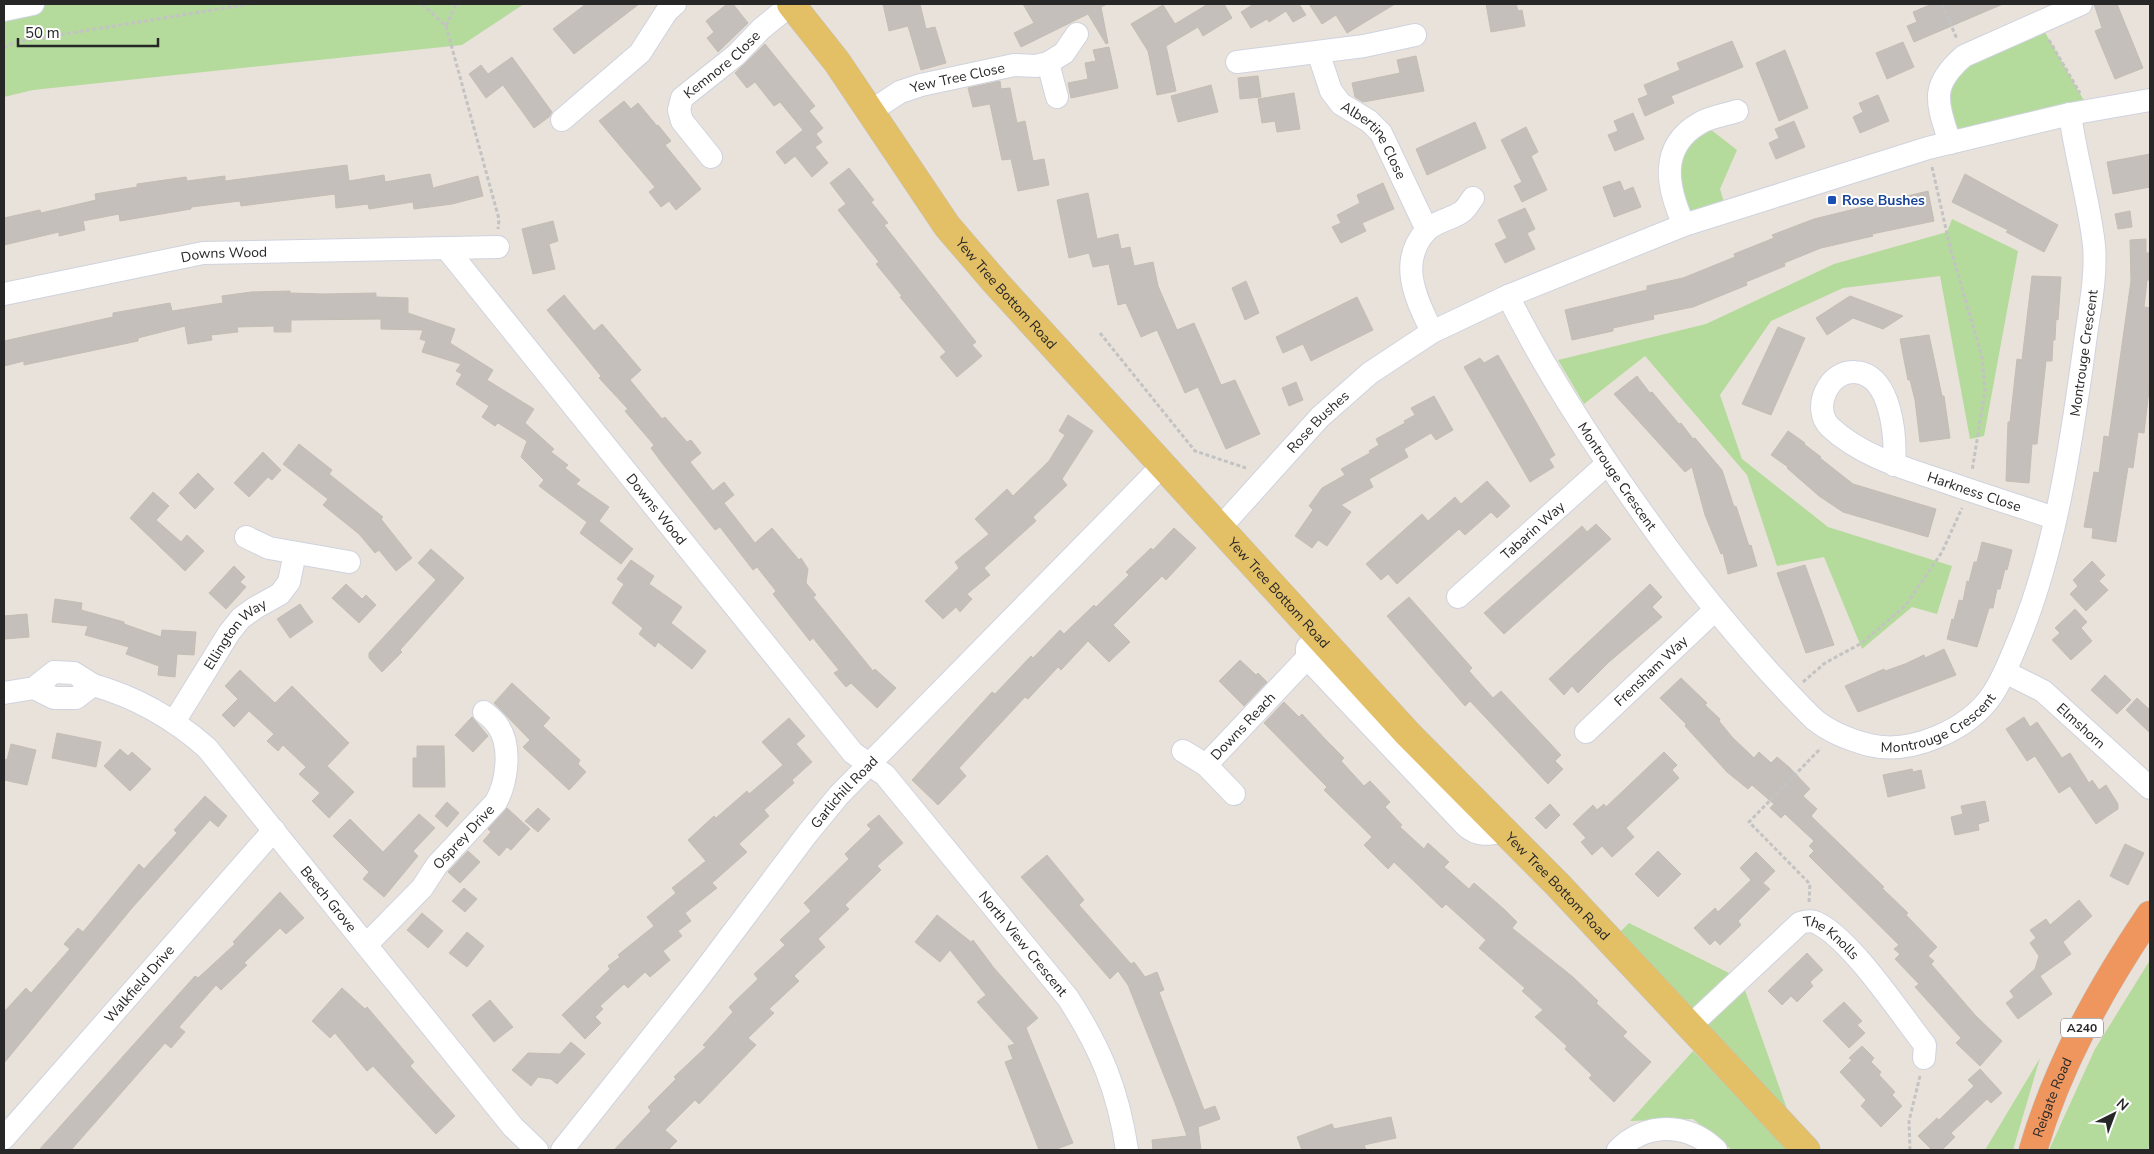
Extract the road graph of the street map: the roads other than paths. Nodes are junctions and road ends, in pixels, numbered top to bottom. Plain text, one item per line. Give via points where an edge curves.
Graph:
1 (33, 4) edge
2 (675, 4) edge
3 (792, 4) edge
4 (2081, 4) edge
5 (4, 10) edge
6 (1077, 34) dead end
7 (1415, 35) dead end
8 (1318, 52) junction
9 (1237, 62) dead end
10 (1048, 63) junction
11 (1057, 97) dead end
12 (2150, 100) edge
13 (871, 111) junction
14 (1737, 111) dead end
15 (2080, 112) junction
16 (562, 120) dead end
17 (1950, 143) junction
18 (710, 157) dead end
19 (1473, 198) dead end
20 (1684, 225) junction
21 (1427, 230) junction
22 (498, 247) road end
23 (447, 249) junction
24 (4, 294) edge
25 (1508, 296) junction
26 (1432, 332) junction
27 (1607, 464) junction
28 (1163, 465) junction
29 (1894, 465) dead end
30 (2055, 518) junction
31 (1219, 529) junction
32 (246, 537) dead end
33 (295, 553) junction
34 (348, 562) dead end
35 (1458, 597) dead end
36 (1715, 610) junction
37 (1312, 647) junction
38 (2005, 672) junction
39 (4, 694) edge
40 (484, 712) dead end
41 (174, 722) junction
42 (1586, 732) dead end
43 (1183, 751) dead end
44 (869, 764) junction
45 (1206, 765) junction
46 (2150, 788) edge
47 (1234, 794) dead end
48 (274, 830) junction
49 (2150, 915) edge
50 (366, 945) junction
51 (1689, 1027) junction
52 (1924, 1058) road end
53 (4, 1138) edge
54 (537, 1150) edge
55 (562, 1150) edge
56 (1127, 1150) edge
57 (1618, 1150) edge
58 (1716, 1150) edge
59 (1806, 1150) edge
60 (2033, 1150) edge

1 - 5 street
2 - 16 street via 640,53
3 - 13 main road, Yew Tree Bottom Road
3 - 18 street, Kemnore Close via 682,98 679,110 682,121
4 - 17 street via 1964,56 1950,68 1941,81 1938,99
6 - 10 street via 1064,52
7 - 8 street
8 - 9 street
8 - 21 street, Albertine Close via 1330,91 1341,104 1370,121 1381,134
10 - 11 street
10 - 13 street, Yew Tree Close via 1014,65 921,85 900,92
12 - 15 street, Rose Bushes
13 - 28 main road, Yew Tree Bottom Road via 936,210 968,252
14 - 20 street via 1701,122 1683,136 1671,157 1668,177
15 - 17 street, Rose Bushes
15 - 30 street, Montrouge Crescent via 2094,245 2094,278
17 - 20 street, Rose Bushes
19 - 21 street via 1462,212
20 - 25 street, Rose Bushes
21 - 26 street via 1415,252 1410,274 1416,297
22 - 23 street, Downs Wood
23 - 24 street, Downs Wood via 203,253
23 - 44 street, Downs Wood via 853,754
25 - 26 street, Rose Bushes
25 - 27 street, Montrouge Crescent via 1554,381
26 - 31 street, Rose Bushes via 1370,373 1320,417
27 - 35 street, Tabarin Way
27 - 36 street, Montrouge Crescent
28 - 31 main road, Yew Tree Bottom Road
28 - 44 street, Garlichill Road
29 - 30 street, Harkness Close
30 - 38 street, Montrouge Crescent via 2026,621
31 - 37 main road, Yew Tree Bottom Road
32 - 33 street via 269,548
33 - 34 street
33 - 41 street, Ellington Way via 289,582 280,594 241,618
36 - 38 street, Montrouge Crescent via 1816,721 1836,734 1871,745 1895,747 1921,742 1963,724 1992,696
36 - 42 street, Frensham Way
37 - 45 street, Downs Reach
37 - 51 main road, Yew Tree Bottom Road via 1409,735 1505,831
38 - 46 street, Elmshorn via 2043,691
39 - 41 street, Beech Grove via 34,688 54,672 74,673 93,685 119,692
40 - 50 street, Osprey Drive via 498,726 505,742 503,790 496,802 437,865 422,888
41 - 48 street, Beech Grove via 207,748
43 - 45 street
44 - 55 street, Garlichill Road via 806,834 698,979
44 - 56 street, North View Crescent via 885,775 1068,998 1106,1065 1121,1113
45 - 47 street, Downs Reach
48 - 50 street, Beech Grove
48 - 53 street, Walkfield Drive
49 - 60 highway, Reigate Road / A240 via 2118,962 2083,1025 2047,1103
50 - 54 street, Beech Grove via 514,1127
51 - 52 street, The Knolls via 1800,923 1809,920 1834,934 1857,958 1925,1045
51 - 59 main road, Yew Tree Bottom Road
57 - 58 street via 1639,1134 1664,1128 1688,1131 1706,1140

